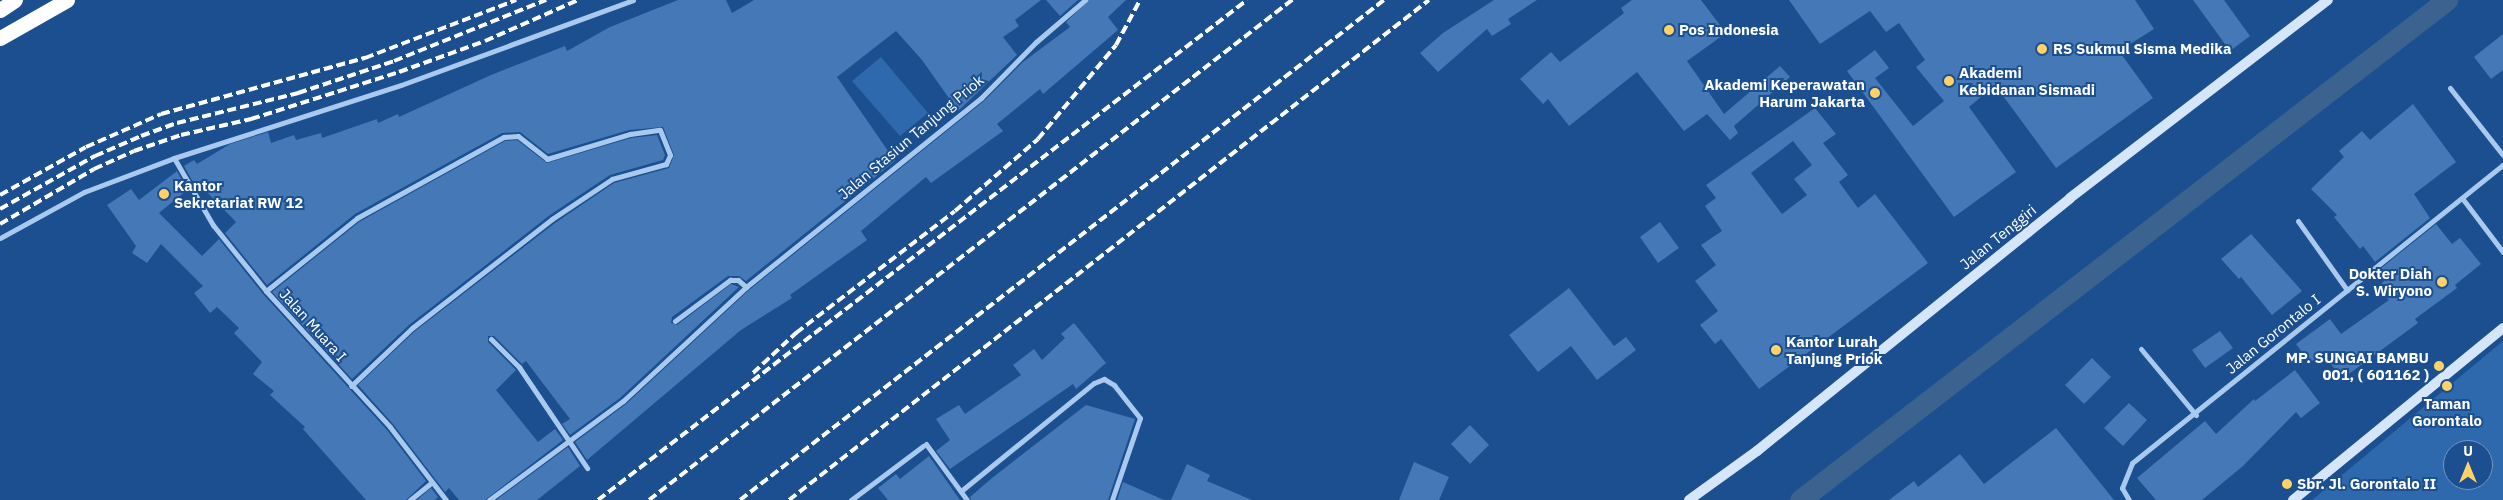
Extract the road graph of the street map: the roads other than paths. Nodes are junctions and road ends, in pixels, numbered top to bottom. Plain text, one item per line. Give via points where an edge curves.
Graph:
1 (15, 0) edge
2 (67, 0) edge
3 (633, 0) edge
4 (1086, 0) edge
5 (2328, 0) edge
6 (0, 10) edge
7 (0, 38) edge
8 (2450, 88) dead end
9 (2503, 155) edge
10 (174, 158) junction
11 (2503, 165) edge
12 (2462, 198) junction
13 (2298, 221) dead end
14 (0, 238) edge
15 (2503, 252) edge
16 (746, 287) junction
17 (266, 290) junction
18 (2348, 290) junction
19 (675, 321) dead end
20 (2503, 328) edge
21 (492, 339) dead end
22 (2141, 350) dead end
23 (351, 386) junction
24 (2196, 414) junction
25 (569, 442) junction
26 (587, 468) dead end
27 (431, 483) junction
28 (961, 491) junction
29 (410, 500) edge
30 (446, 500) edge
31 (490, 500) edge
32 (851, 500) edge
33 (967, 500) edge
34 (1112, 500) edge
35 (1688, 500) edge
36 (2129, 500) edge
37 (2292, 500) edge

1 - 6 highway
2 - 7 highway
3 - 10 street via 401,86
4 - 16 street, Jalan Stasiun Tanjung Priok via 1036,42 981,98
5 - 35 street, Jalan Tenggiri via 2062,204 1757,451
8 - 9 street
10 - 14 street via 84,192
10 - 17 street, Jalan Muara I via 213,226
11 - 12 street, Jalan Gorontalo I
12 - 15 street
12 - 18 street, Jalan Gorontalo I
13 - 18 street
16 - 19 street via 738,280 730,280
16 - 25 street, Jalan Stasiun Tanjung Priok via 634,392
17 - 23 street, Jalan Muara I
17 - 23 street via 357,218 504,137 518,136 547,159 630,134 660,130 670,155 666,164 612,179 552,219 412,328
18 - 24 street, Jalan Gorontalo I
20 - 37 street
21 - 25 street via 519,367
22 - 24 street
23 - 27 street, Jalan Muara I via 390,427
24 - 36 street, Jalan Gorontalo I via 2132,463 2122,488
25 - 26 street
25 - 31 street, Jalan Stasiun Tanjung Priok
27 - 29 street
27 - 30 street, Jalan Muara I
28 - 32 street via 924,445
28 - 33 street
28 - 34 street via 1094,383 1104,379 1114,385 1140,418

